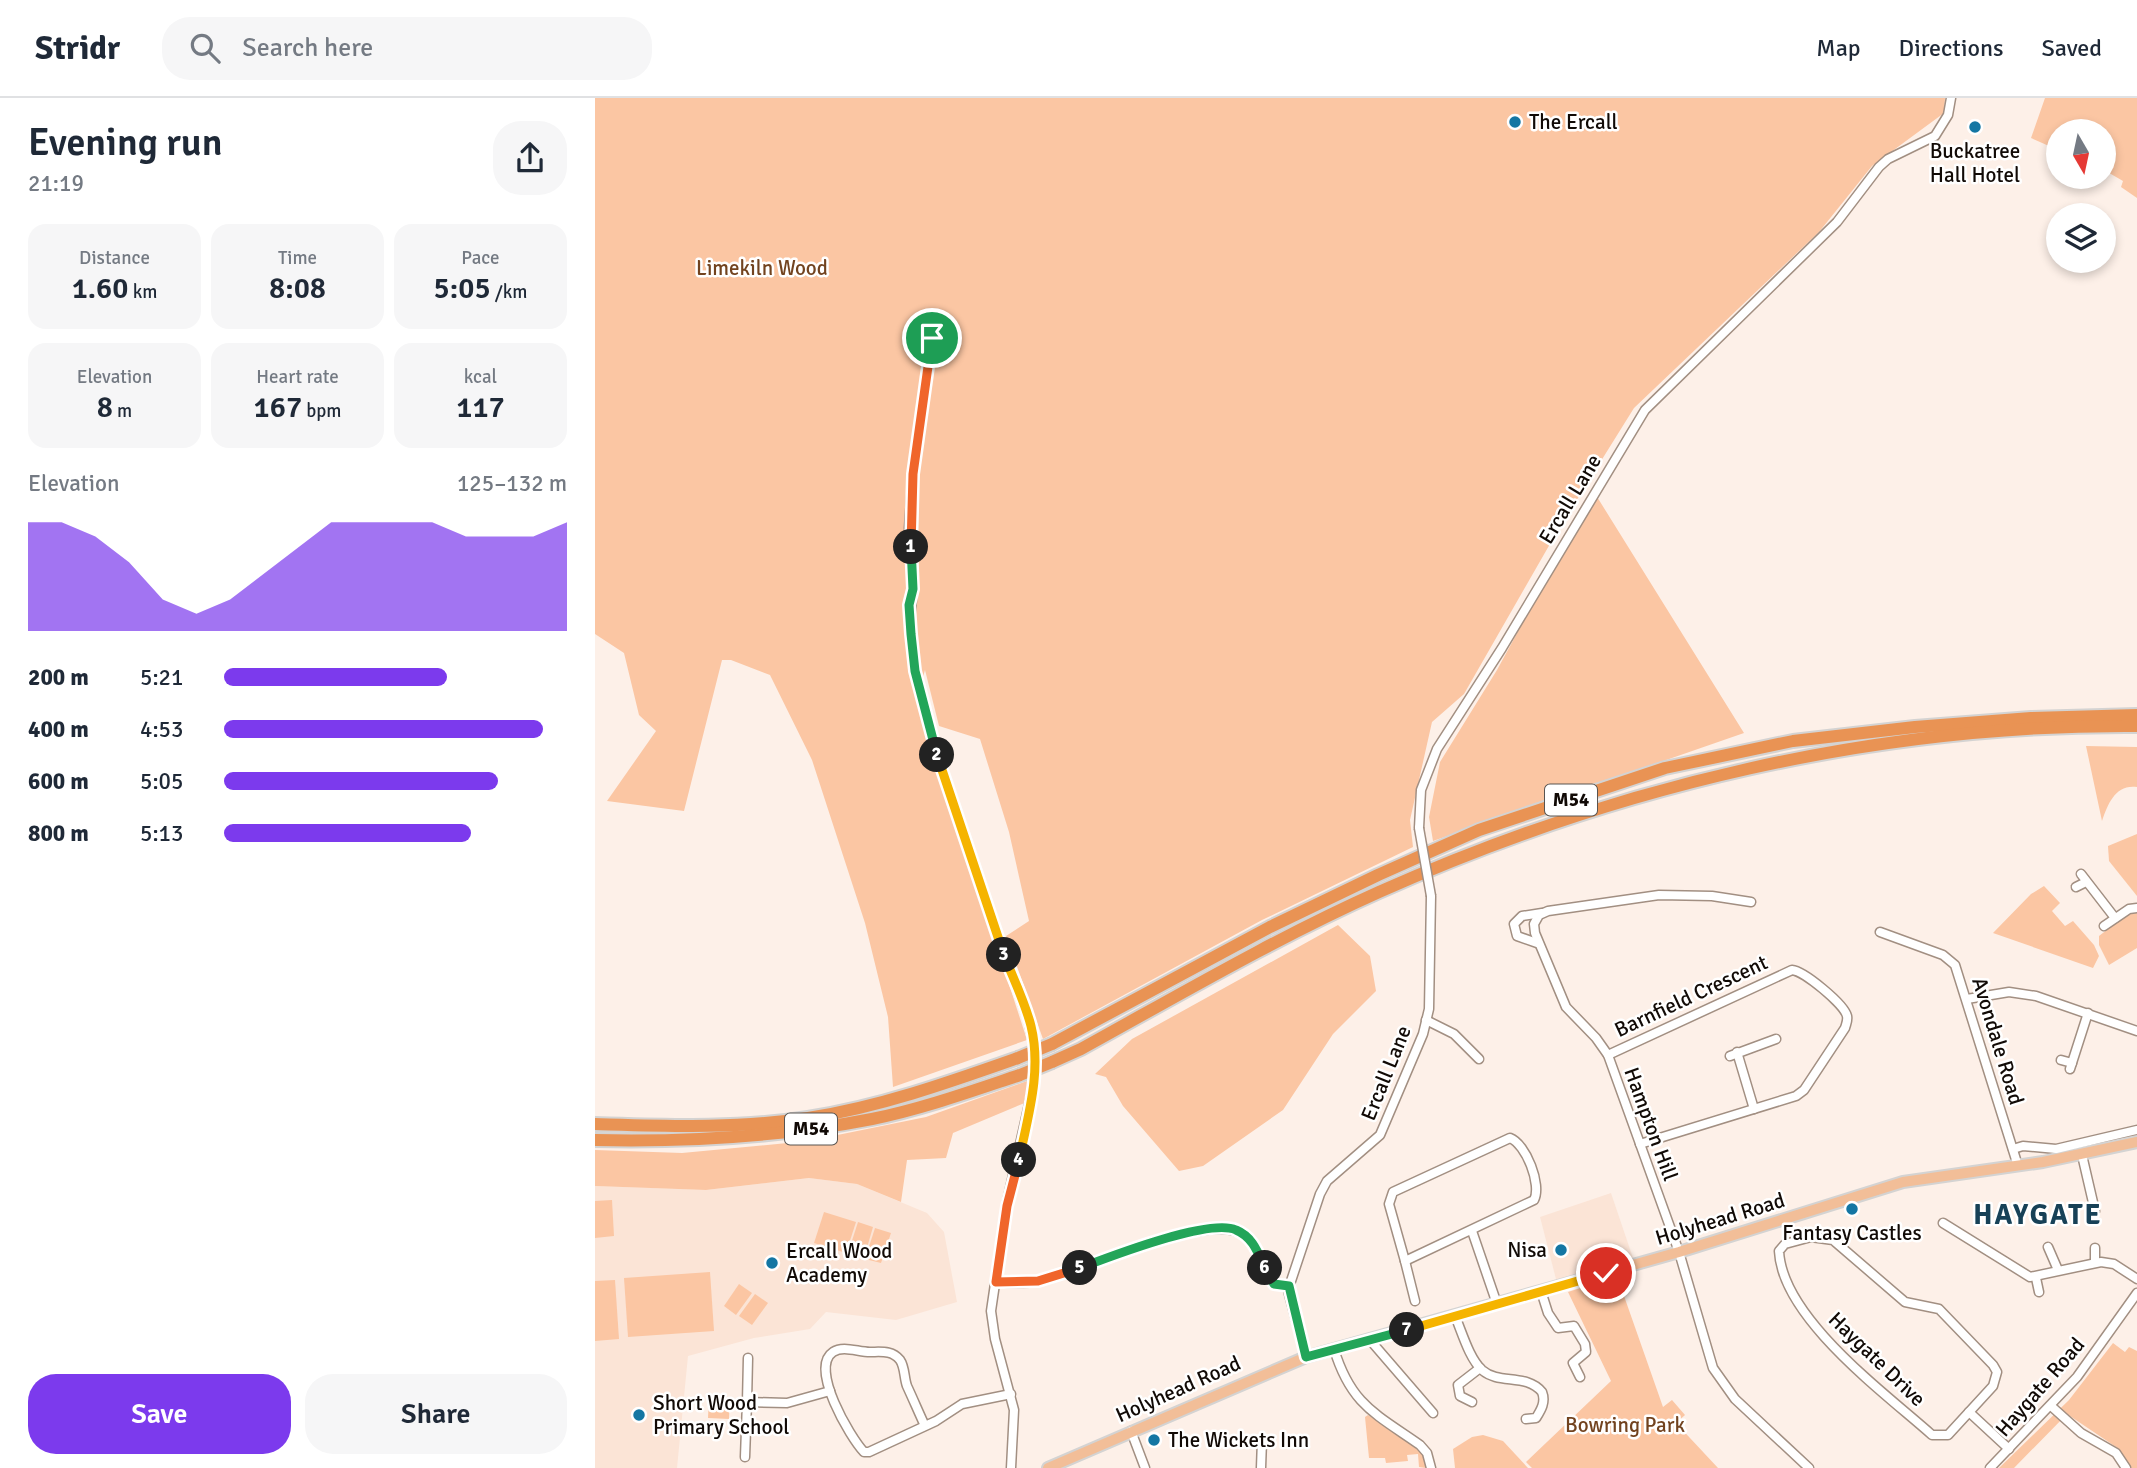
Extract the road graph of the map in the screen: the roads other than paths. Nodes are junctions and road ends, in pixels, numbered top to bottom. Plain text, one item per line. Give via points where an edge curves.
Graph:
1 (1951, 98) edge
2 (932, 338) dead end
3 (2137, 715) edge
4 (2137, 726) edge
5 (2006, 731) junction
6 (2137, 734) edge
7 (2081, 874) dead end
8 (2086, 882) junction
9 (2076, 887) dead end
10 (1751, 902) dead end
11 (2137, 908) edge
12 (1543, 912) junction
13 (2115, 918) junction
14 (2104, 926) dead end
15 (1880, 932) dead end
16 (1537, 943) junction
17 (1967, 999) junction
18 (2088, 1013) junction
19 (1426, 1020) junction
20 (2137, 1031) edge
21 (1776, 1039) dead end
22 (1608, 1055) junction
23 (1479, 1059) dead end
24 (2061, 1059) dead end
25 (1754, 1109) junction
26 (595, 1124) edge
27 (2137, 1130) edge
28 (595, 1140) edge
29 (2137, 1142) edge
30 (1640, 1144) junction
31 (2013, 1149) junction
32 (2082, 1155) junction
33 (2018, 1166) junction
34 (2095, 1211) dead end
35 (1943, 1223) dead end
36 (1472, 1231) junction
37 (2048, 1247) dead end
38 (2095, 1248) dead end
39 (1679, 1252) junction
40 (1405, 1261) junction
41 (2095, 1262) junction
42 (2058, 1270) junction
43 (2036, 1278) junction
44 (2137, 1279) edge
45 (996, 1282) junction
46 (1289, 1286) junction
47 (1542, 1291) junction
48 (2039, 1292) dead end
49 (2137, 1293) edge
50 (1415, 1301) dead end
51 (1497, 1304) junction
52 (1455, 1316) junction
53 (1370, 1340) junction
54 (1334, 1349) junction
55 (1306, 1357) junction
56 (748, 1358) dead end
57 (1480, 1368) junction
58 (1580, 1377) dead end
59 (831, 1391) junction
60 (1010, 1394) junction
61 (747, 1402) junction
62 (1472, 1402) dead end
63 (2051, 1406) junction
64 (1969, 1412) junction
65 (1433, 1413) dead end
66 (1525, 1419) dead end
67 (925, 1426) junction
68 (1131, 1431) junction
69 (1262, 1440) dead end
70 (2009, 1449) junction
71 (745, 1457) dead end
72 (1011, 1468) edge
73 (1048, 1468) edge
74 (1145, 1468) edge
75 (1261, 1468) edge
76 (1431, 1468) edge
77 (1809, 1468) edge
78 (1990, 1468) edge
79 (2126, 1468) edge

1 - 19 street, Ercall Lane, bridge via 1948,115 1935,136 1879,167 1837,222 1645,410 1437,749 1421,790 1419,828 1431,897
2 - 45 street via 909,528 911,634 925,712 1033,1041 1035,1078
3 - 26 highway, M54, bridge via 1915,727 1793,741 1665,768 1479,830 1378,875 1018,1058 870,1106 809,1118 739,1126
4 - 5 highway, M54
5 - 6 highway, M54
5 - 28 highway, M54, bridge via 1797,758 1668,788 1483,849 1278,940 1052,1062 874,1119 667,1142
7 - 8 street
8 - 9 street
8 - 13 street
10 - 12 street, Hampton Hill via 1659,895
11 - 13 street
12 - 16 street via 1534,923
12 - 16 street, Hampton Hill via 1522,916 1514,924 1517,936
13 - 14 street
15 - 17 street, Avondale Road via 1943,955 1955,965
16 - 22 street, Hampton Hill via 1566,1007
17 - 18 street via 2018,992
17 - 31 street, Avondale Road
18 - 20 street
18 - 24 street via 2071,1066
19 - 23 street, Ercall Lane via 1454,1034
19 - 46 street, Ercall Lane via 1380,1135 1327,1181 1320,1194
21 - 25 street via 1734,1054
22 - 25 street, Barnfield Crescent via 1786,971 1799,971 1842,1008 1847,1016 1845,1028 1804,1090
22 - 30 street, Hampton Hill
25 - 30 street, Barnfield Crescent
27 - 31 street via 2056,1149
29 - 32 main road, Holyhead Road
30 - 39 street, Hampton Hill
31 - 33 street, Avondale Road
32 - 33 main road, Holyhead Road
32 - 34 street
33 - 39 main road, Holyhead Road via 1903,1182
35 - 43 street
36 - 40 street
36 - 40 street via 1532,1203 1537,1196 1537,1186 1514,1139 1504,1139 1393,1192 1389,1204
36 - 51 street
37 - 42 street
38 - 41 street
39 - 47 main road, Holyhead Road
39 - 77 street, Hampton Hill via 1705,1343 1722,1383
40 - 50 street
41 - 42 street
41 - 44 street via 2114,1264
42 - 43 street
43 - 48 street
45 - 46 street via 1038,1281 1133,1248 1224,1228 1245,1235 1271,1281
45 - 60 street via 992,1325
46 - 55 street
47 - 51 main road, Holyhead Road
47 - 58 street via 1557,1328 1574,1326 1585,1344 1586,1352 1573,1363
49 - 63 street, Haygate Road
51 - 52 main road, Holyhead Road
52 - 53 main road, Holyhead Road
52 - 57 street
53 - 54 main road, Holyhead Road
53 - 65 street
54 - 55 main road, Holyhead Road
54 - 76 street via 1341,1371 1367,1409 1420,1445
55 - 68 main road, Holyhead Road
56 - 61 street
57 - 62 street via 1458,1385 1460,1396
57 - 66 street via 1538,1388 1544,1403 1536,1418
59 - 61 street via 787,1403
59 - 67 street via 839,1417 864,1452
59 - 67 street via 825,1365 832,1352 889,1353 901,1362
60 - 67 street via 962,1404
60 - 72 street via 1014,1423
61 - 71 street
63 - 70 street, Haygate Road
63 - 79 street via 2081,1433 2116,1453
64 - 64 street, Haygate Drive via 1993,1387 1997,1372 1938,1309 1905,1302 1833,1240 1811,1237 1785,1244 1779,1251 1787,1281 1825,1340 1843,1357 1932,1434 1948,1434
64 - 70 street
68 - 73 main road, Holyhead Road
68 - 74 street
69 - 75 street
70 - 78 street, Haygate Road

